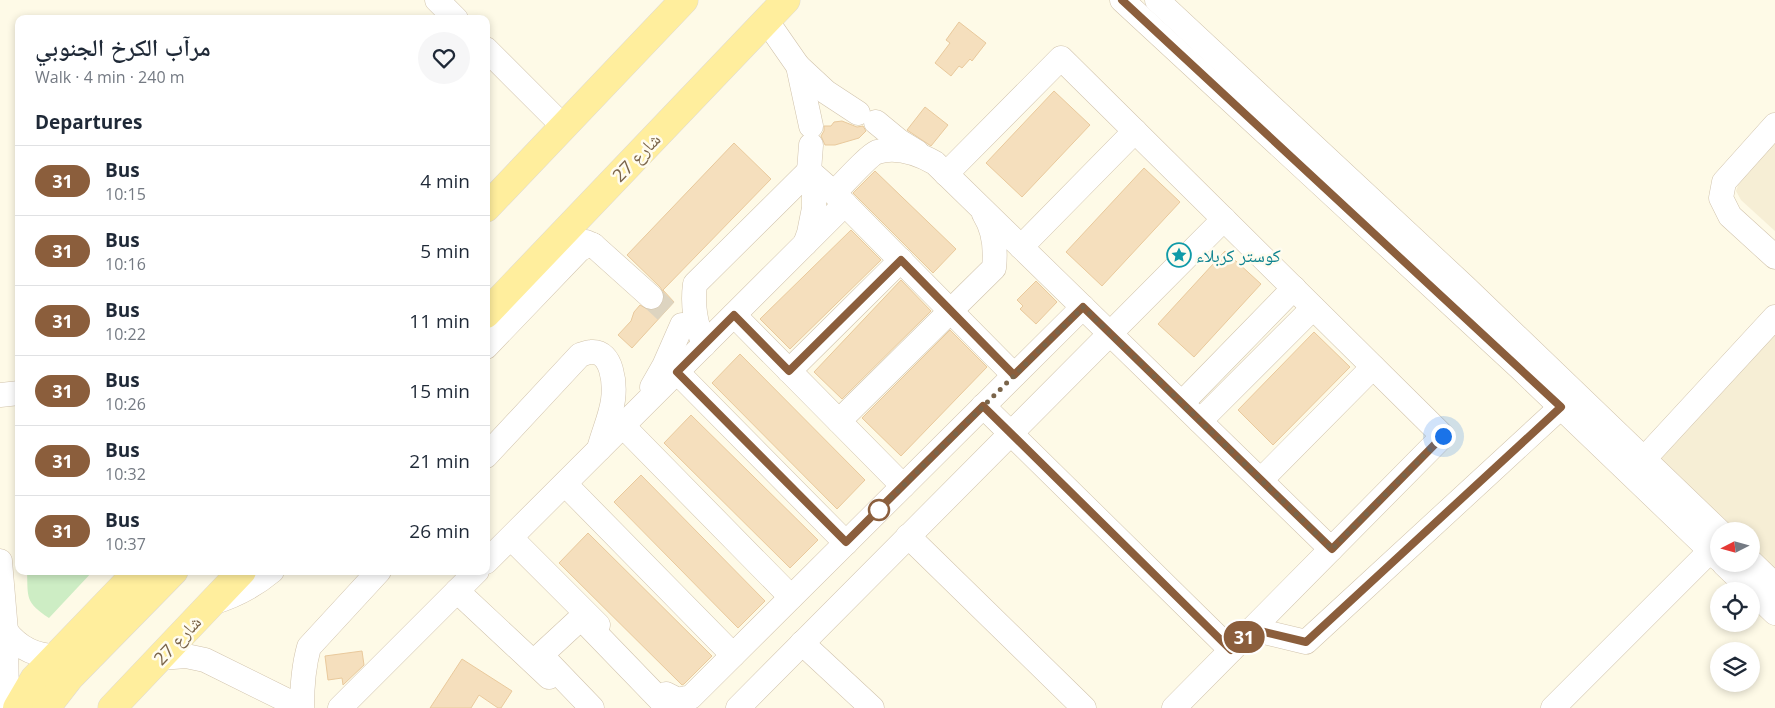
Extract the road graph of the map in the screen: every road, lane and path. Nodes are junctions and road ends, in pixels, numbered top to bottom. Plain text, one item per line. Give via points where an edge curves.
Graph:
1 (437, 0) edge
2 (684, 0) edge
3 (786, 0) edge
4 (1122, 0) edge
5 (1157, 0) edge
6 (452, 15) edge
7 (766, 20) junction
8 (490, 59) edge
9 (798, 66) junction
10 (1775, 125) edge
11 (564, 127) junction
12 (1135, 131) junction
13 (920, 155) junction
14 (809, 171) junction
15 (946, 174) junction
16 (839, 198) junction
17 (490, 204) edge
18 (979, 206) junction
19 (1224, 219) junction
20 (805, 244) junction
21 (593, 245) junction
22 (1021, 247) junction
23 (545, 253) junction
24 (1775, 257) edge
25 (901, 260) junction
26 (1294, 288) junction
27 (1083, 307) junction
28 (1313, 308) junction
29 (490, 310) edge
30 (666, 311) junction
31 (950, 311) junction
32 (734, 315) junction
33 (1775, 317) edge
34 (1110, 333) junction
35 (490, 343) edge
36 (704, 345) junction
37 (1373, 367) junction
38 (789, 371) junction
39 (677, 372) junction
40 (1014, 375) junction
41 (15, 393) edge
42 (0, 395) edge
43 (1182, 404) junction
44 (983, 406) junction
45 (1561, 407) junction
46 (641, 408) junction
47 (839, 421) junction
48 (1200, 421) junction
49 (623, 426) junction
50 (1011, 433) junction
51 (598, 451) junction
52 (490, 452) edge
53 (1644, 459) junction
54 (1261, 480) junction
55 (565, 484) junction
56 (903, 486) junction
57 (908, 536) junction
58 (1710, 541) edge
59 (846, 542) junction
60 (1710, 544) edge
61 (1332, 549) junction
62 (1710, 559) edge
63 (0, 561) edge
64 (496, 562) edge
65 (1760, 571) edge
66 (1737, 572) edge
67 (134, 575) edge
68 (170, 575) edge
69 (238, 575) edge
70 (267, 575) edge
71 (375, 575) edge
72 (479, 575) edge
73 (1775, 585) edge
74 (457, 591) junction
75 (792, 597) junction
76 (212, 603) junction
77 (1775, 613) edge
78 (1252, 629) junction
79 (6, 631) junction
80 (802, 643) junction
81 (1231, 650) junction
82 (733, 655) junction
83 (56, 656) junction
84 (160, 658) junction
85 (3, 660) edge
86 (672, 704) edge
87 (7, 708) edge
88 (17, 708) edge
89 (46, 708) edge
90 (112, 708) edge
91 (302, 708) edge
92 (340, 708) edge
93 (581, 708) edge
94 (592, 708) edge
95 (738, 708) edge
96 (872, 708) edge
97 (1084, 708) edge
98 (1174, 708) edge
99 (1553, 708) edge

1 - 6 street
2 - 11 main road
3 - 7 main road, شارع 27
4 - 45 street
5 - 53 street
7 - 9 street
7 - 23 main road, شارع 27
8 - 11 street
9 - 13 street via 826,92
9 - 14 street via 811,136
10 - 24 street via 1724,182 1721,198 1730,216
11 - 17 main road
12 - 15 street via 1061,58
12 - 19 street
12 - 22 street
13 - 15 street
13 - 16 street via 898,149 876,152
14 - 16 street
14 - 20 street via 814,183 814,208
14 - 36 street via 696,284 693,302
15 - 18 street
16 - 20 street
16 - 25 street
18 - 22 street
18 - 31 street via 993,237 994,268
19 - 26 street
19 - 34 street
20 - 32 street
21 - 23 street via 579,242
21 - 30 street
21 - 35 street via 579,250
22 - 27 street
23 - 29 main road, شارع 27
25 - 31 street
25 - 38 street
26 - 28 street
26 - 43 street
27 - 34 street
27 - 40 street
28 - 37 street
28 - 48 street
30 - 36 street
30 - 46 street via 664,366
31 - 40 street
31 - 47 street
32 - 36 street
32 - 38 street
33 - 53 street
34 - 43 street
34 - 50 street
36 - 39 street
37 - 54 street
37 - 61 street via 1443,436
38 - 47 street
39 - 46 street
39 - 59 street
40 - 44 street
41 - 42 street
43 - 48 street
44 - 50 street
44 - 56 street
45 - 60 street
45 - 78 street via 1306,642
46 - 49 street
47 - 56 street
48 - 54 street
49 - 51 street
49 - 75 street
50 - 57 street
50 - 81 street
51 - 52 street via 613,401 612,372 610,363 599,353 592,352 580,355
51 - 55 street
53 - 58 street
54 - 61 street
55 - 64 street
55 - 82 street
56 - 59 street
57 - 80 street
57 - 97 street
59 - 75 street
61 - 78 street
62 - 99 street
63 - 79 street
64 - 86 street
65 - 73 street
66 - 77 street
67 - 83 main road
68 - 89 main road via 70,677
69 - 76 main road, شارع 27
70 - 76 street via 234,596
71 - 91 street via 309,647 302,682
72 - 74 street
74 - 92 street
74 - 93 street
75 - 82 street
76 - 84 main road, شارع 27
78 - 81 street
79 - 83 street via 28,651
79 - 85 street
80 - 95 street
80 - 96 street
81 - 98 street
82 - 86 street via 691,697
83 - 88 main road via 34,679
84 - 90 main road, شارع 27
84 - 91 street via 186,656 205,660
85 - 87 street
86 - 94 street via 581,618 541,655

